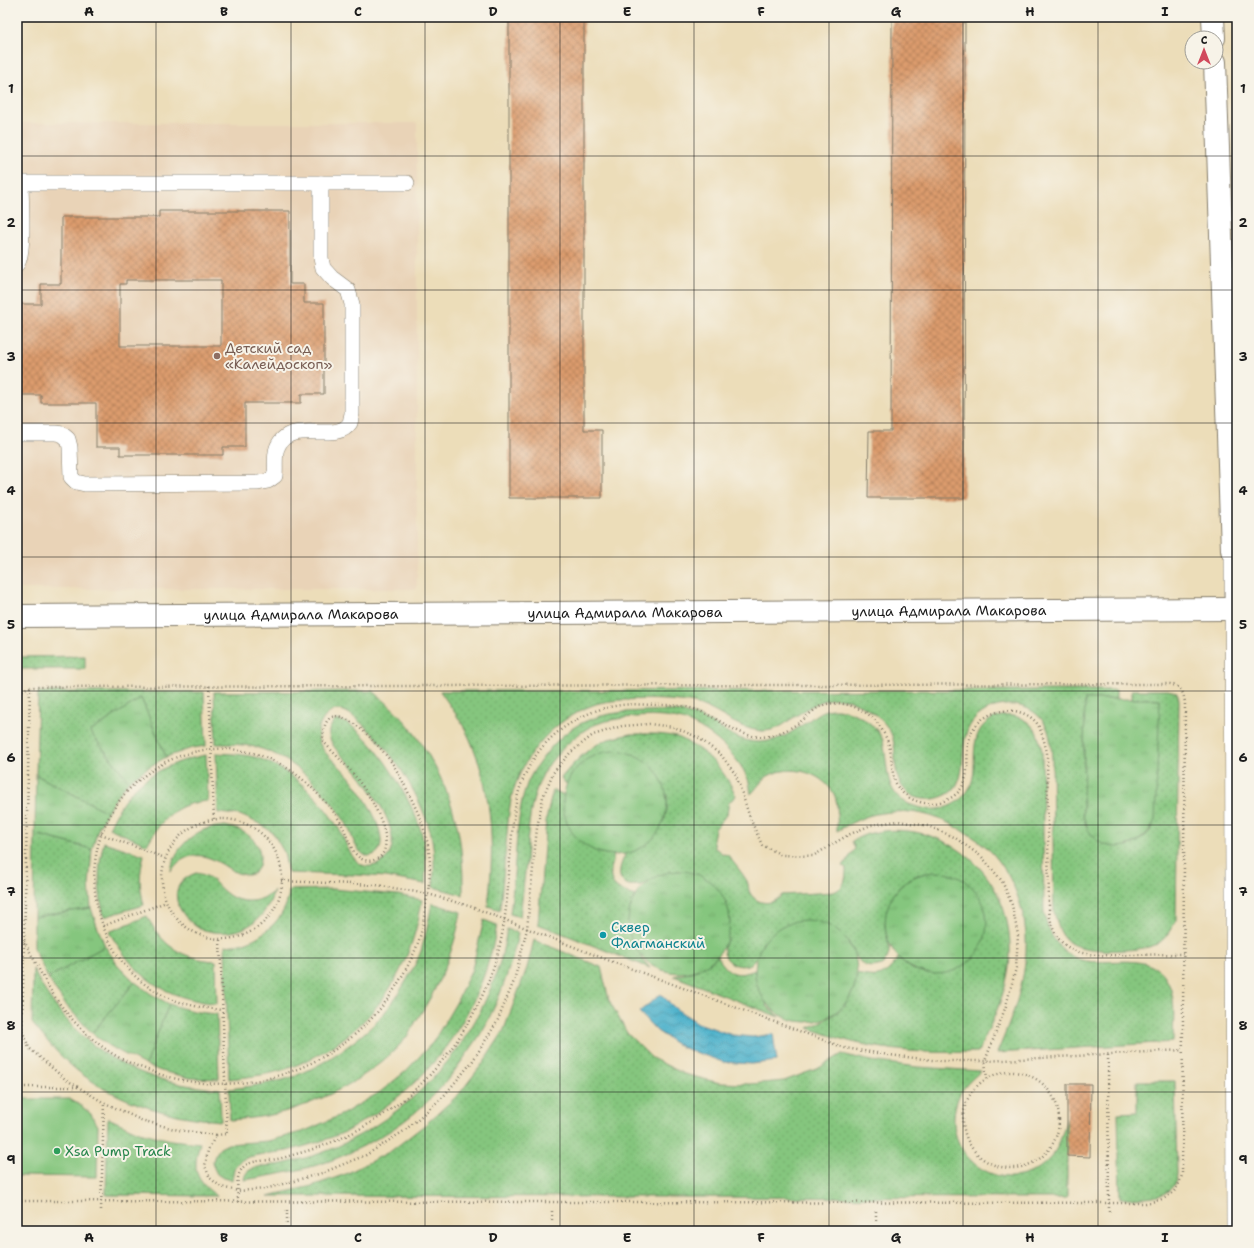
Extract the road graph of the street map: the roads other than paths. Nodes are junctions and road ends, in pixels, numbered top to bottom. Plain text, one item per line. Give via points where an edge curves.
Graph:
1 (1213, 17) edge
2 (1214, 30) edge
3 (1215, 70) edge
4 (19, 183) edge
5 (321, 183) junction
6 (407, 183) dead end
7 (17, 264) edge
8 (17, 433) edge
9 (1235, 550) edge
10 (1233, 608) junction
11 (17, 616) edge
12 (1234, 1231) edge

1 - 2 street
3 - 9 street
4 - 5 lane
4 - 7 lane via 21,250
5 - 6 lane
5 - 8 lane via 323,268 348,290 352,304 352,414 350,422 343,429 303,431 286,436 278,447 274,476 268,481 258,483 85,484 76,482 71,477 70,447 68,439 62,434
9 - 10 lane
10 - 11 street, улица Адмирала Макарова
10 - 12 lane

